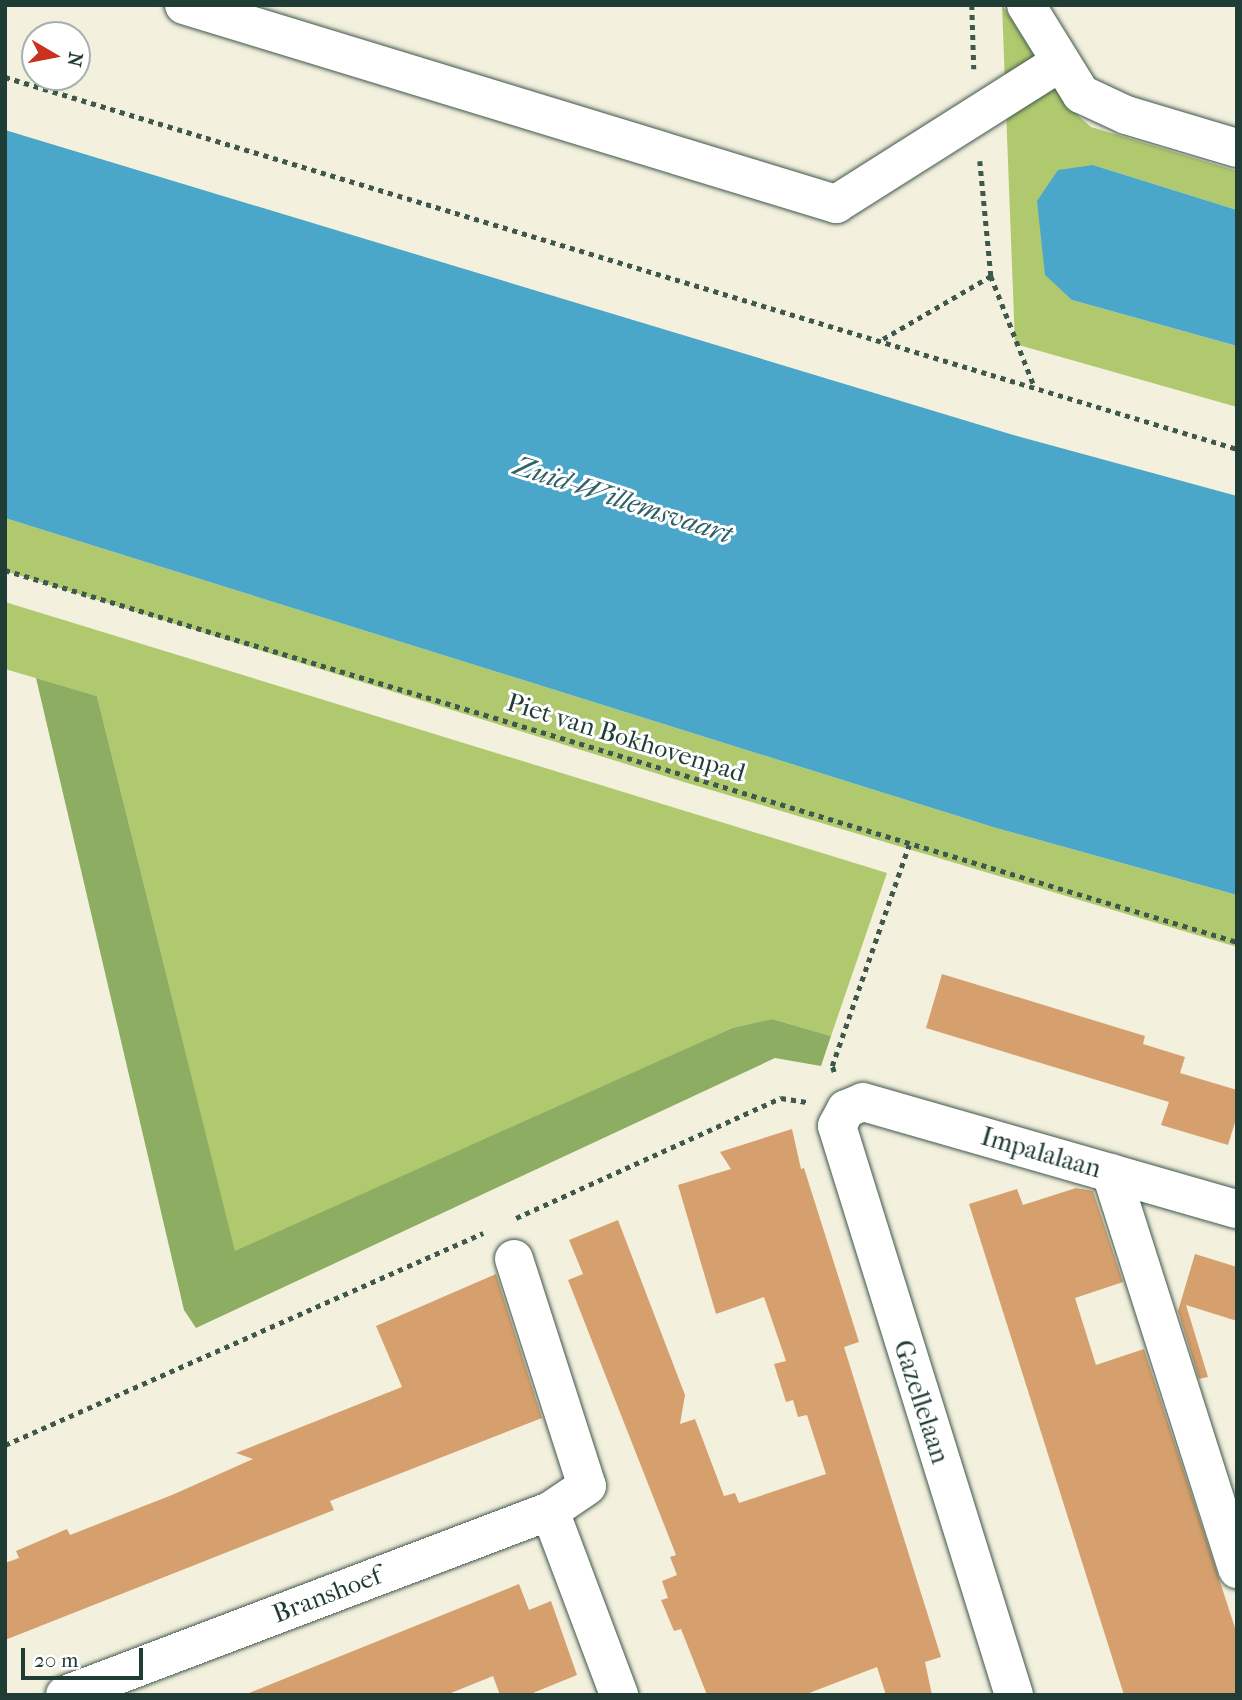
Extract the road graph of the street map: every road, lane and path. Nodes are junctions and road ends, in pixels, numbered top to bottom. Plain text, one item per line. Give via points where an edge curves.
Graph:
1 (184, 5) edge
2 (1026, 5) edge
3 (1061, 62) junction
4 (5, 77) edge
5 (1237, 148) edge
6 (882, 339) junction
7 (1034, 386) junction
8 (1237, 449) edge
9 (5, 570) edge
10 (909, 845) junction
11 (1237, 942) edge
12 (846, 1109) junction
13 (1111, 1173) junction
14 (1237, 1209) edge
15 (512, 1220) dead end
16 (487, 1231) dead end
17 (514, 1259) dead end
18 (5, 1445) edge
19 (550, 1511) junction
20 (1237, 1569) edge
21 (65, 1695) edge
22 (620, 1695) edge
23 (1014, 1695) edge

1 - 3 street via 836,204
2 - 3 street
3 - 5 street via 1081,94 1126,115
4 - 6 path
6 - 7 path
6 - 7 path via 991,276
7 - 8 path
9 - 10 path, Piet van Bokhovenpad
10 - 11 path, Piet van Bokhovenpad
10 - 12 path via 832,1066
12 - 13 street, Impalalaan via 863,1102
12 - 15 path via 780,1098
12 - 23 street, Gazellelaan via 836,1126 843,1157
13 - 14 street, Impalalaan
13 - 20 street
16 - 18 path
17 - 19 street, Branshoef via 587,1486
19 - 21 street, Branshoef
19 - 22 street

